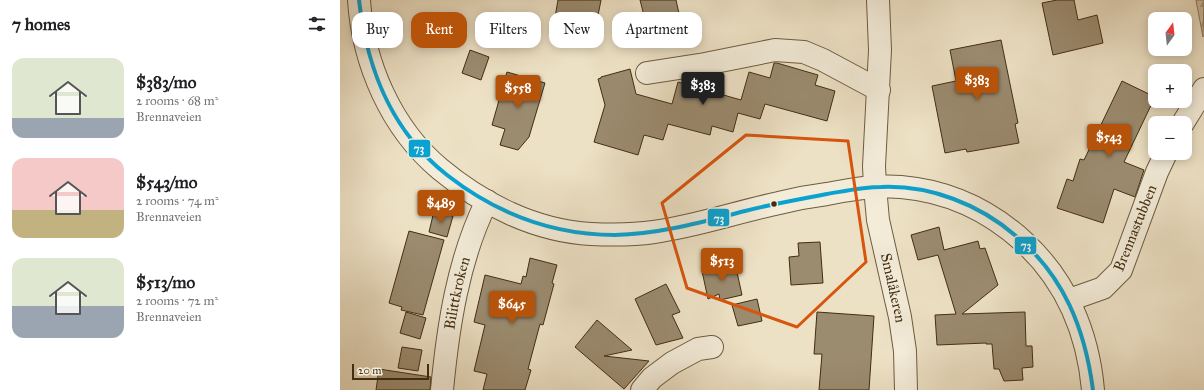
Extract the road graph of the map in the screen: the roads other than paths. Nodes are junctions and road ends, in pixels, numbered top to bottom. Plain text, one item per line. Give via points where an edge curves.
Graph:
1 (359, 0) edge
2 (878, 0) edge
3 (647, 72) dead end
4 (1204, 89) edge
5 (879, 90) junction
6 (1187, 116) edge
7 (1163, 160) edge
8 (875, 187) junction
9 (487, 202) junction
10 (1069, 300) junction
11 (712, 347) dead end
12 (442, 390) edge
13 (642, 390) edge
14 (906, 390) edge
15 (1093, 390) edge

1 - 9 street via 364,37 375,75 404,129 434,164 468,191
2 - 5 street, Smalåkeren
3 - 5 street via 706,64 775,50 804,52
4 - 6 street
5 - 8 street, Smalåkeren
7 - 10 street, Brennastubben via 1121,270 1103,288
8 - 9 street via 779,203 682,227 632,234 589,234 552,228 524,220
8 - 10 street via 901,187 940,194 990,216 1034,252
8 - 14 street, Smalåkeren via 878,220 900,317 905,351
9 - 12 street, Bilittkroken via 477,222 458,283 446,347
10 - 15 street via 1083,338
11 - 13 street via 698,349 672,363 652,378

